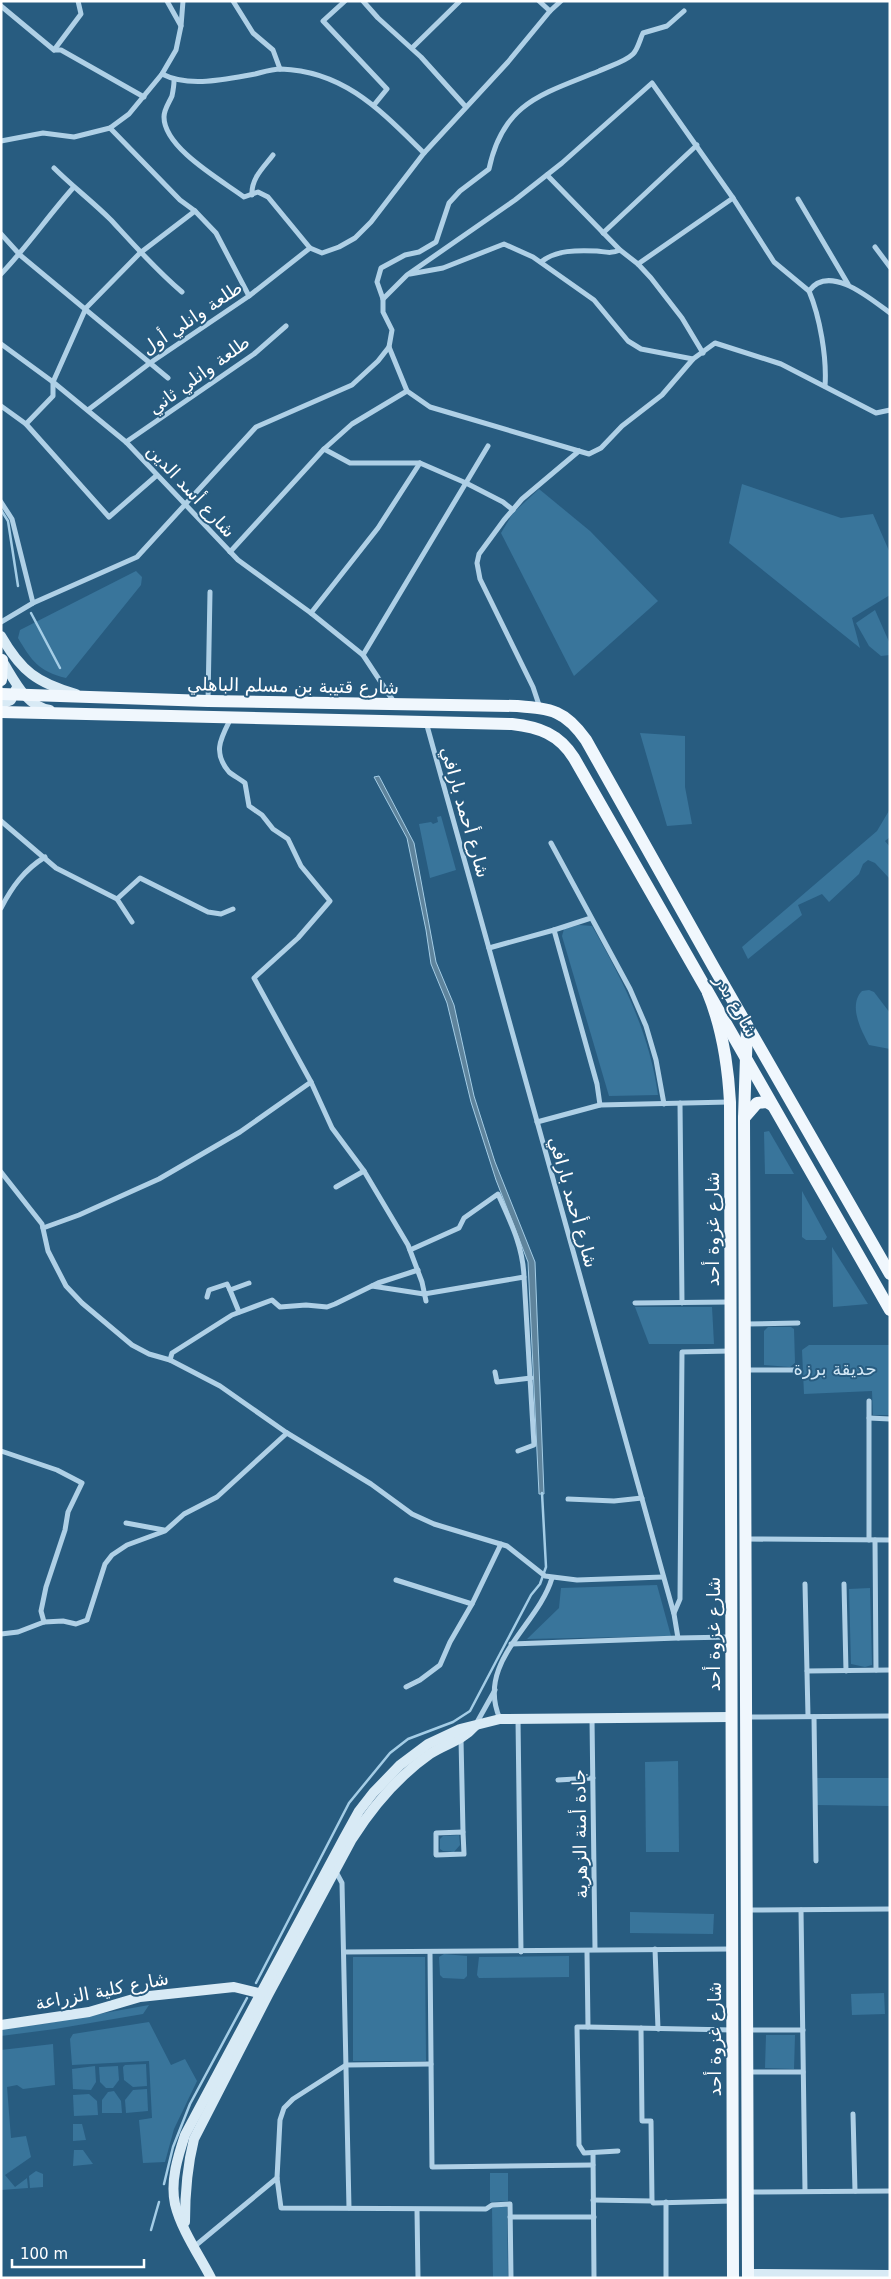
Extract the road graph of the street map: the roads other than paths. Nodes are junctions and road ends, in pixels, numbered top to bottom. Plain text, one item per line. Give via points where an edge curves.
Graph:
1 (78, 1) edge
2 (167, 1) edge
3 (183, 1) edge
4 (233, 1) edge
5 (345, 1) edge
6 (363, 1) edge
7 (460, 1) edge
8 (539, 1) edge
9 (561, 1) edge
10 (1, 6) edge
11 (550, 11) junction
12 (684, 11) dead end
13 (181, 26) junction
14 (412, 48) junction
15 (54, 50) junction
16 (280, 69) junction
17 (162, 74) junction
18 (174, 80) junction
19 (144, 97) junction
20 (374, 105) junction
21 (466, 107) junction
22 (110, 128) junction
23 (1, 141) edge
24 (696, 145) junction
25 (424, 153) junction
26 (273, 155) dead end
27 (54, 168) dead end
28 (546, 176) junction
29 (73, 188) junction
30 (252, 195) junction
31 (733, 198) junction
32 (798, 199) dead end
33 (195, 211) junction
34 (603, 233) junction
35 (1, 234) edge
36 (875, 247) dead end
37 (310, 248) junction
38 (620, 250) junction
39 (140, 253) junction
40 (20, 255) junction
41 (540, 262) junction
42 (638, 264) junction
43 (890, 267) edge
44 (1, 274) edge
45 (408, 275) junction
46 (848, 284) junction
47 (809, 291) junction
48 (182, 292) dead end
49 (249, 296) junction
50 (383, 299) junction
51 (86, 308) junction
52 (889, 310) edge
53 (286, 326) dead end
54 (1, 344) edge
55 (389, 347) junction
56 (703, 353) junction
57 (693, 359) junction
58 (150, 362) junction
59 (168, 378) dead end
60 (54, 382) junction
61 (825, 386) junction
62 (407, 391) junction
63 (1, 406) edge
64 (88, 410) junction
65 (890, 410) edge
66 (26, 424) junction
67 (126, 442) junction
68 (488, 446) dead end
69 (324, 449) junction
70 (580, 451) junction
71 (420, 463) junction
72 (156, 476) junction
73 (466, 483) junction
74 (1, 502) edge
75 (184, 504) junction
76 (513, 510) junction
77 (230, 552) junction
78 (210, 592) dead end
79 (32, 604) junction
80 (311, 613) junction
81 (1, 622) edge
82 (1, 636) edge
83 (363, 655) junction
84 (5, 657) edge
85 (1, 680) edge
86 (14, 692) edge
87 (89, 697) junction
88 (208, 701) junction
89 (1, 704) edge
90 (396, 706) junction
91 (540, 708) junction
92 (1, 712) edge
93 (73, 713) junction
94 (562, 714) junction
95 (232, 718) junction
96 (426, 722) junction
97 (542, 729) junction
98 (586, 740) junction
99 (569, 750) junction
100 (1, 821) edge
101 (551, 843) dead end
102 (45, 858) junction
103 (117, 899) junction
104 (1, 908) edge
105 (233, 909) dead end
106 (591, 918) junction
107 (132, 922) dead end
108 (554, 930) junction
109 (489, 948) junction
110 (708, 993) junction
111 (748, 1026) junction
112 (764, 1056) junction
113 (746, 1060) junction
114 (311, 1082) junction
115 (729, 1084) junction
116 (730, 1102) junction
117 (680, 1103) junction
118 (664, 1104) junction
119 (600, 1105) junction
120 (772, 1105) junction
121 (744, 1118) junction
122 (537, 1122) junction
123 (364, 1171) junction
124 (1, 1172) edge
125 (336, 1187) dead end
126 (43, 1228) junction
127 (410, 1250) junction
128 (418, 1270) junction
129 (890, 1274) edge
130 (524, 1277) junction
131 (249, 1283) dead end
132 (372, 1286) junction
133 (230, 1290) junction
134 (424, 1294) junction
135 (207, 1297) dead end
136 (426, 1301) dead end
137 (730, 1302) junction
138 (635, 1303) dead end
139 (682, 1303) junction
140 (890, 1310) edge
141 (240, 1312) junction
142 (798, 1323) dead end
143 (745, 1324) junction
144 (731, 1351) junction
145 (170, 1360) junction
146 (745, 1370) junction
147 (798, 1370) dead end
148 (495, 1372) dead end
149 (531, 1378) junction
150 (869, 1402) dead end
151 (869, 1418) junction
152 (890, 1419) edge
153 (287, 1433) junction
154 (1, 1451) edge
155 (518, 1451) dead end
156 (642, 1498) junction
157 (568, 1499) dead end
158 (126, 1523) dead end
159 (165, 1531) junction
160 (746, 1539) junction
161 (869, 1540) junction
162 (875, 1540) junction
163 (890, 1540) edge
164 (501, 1544) junction
165 (664, 1577) junction
166 (552, 1578) junction
167 (396, 1580) dead end
168 (805, 1584) dead end
169 (844, 1584) dead end
170 (472, 1604) junction
171 (674, 1614) junction
172 (44, 1622) junction
173 (1, 1634) edge
174 (731, 1637) junction
175 (678, 1638) junction
176 (511, 1644) junction
177 (876, 1670) junction
178 (890, 1670) edge
179 (807, 1671) junction
180 (846, 1671) junction
181 (406, 1686) dead end
182 (495, 1689) junction
183 (746, 1716) junction
184 (808, 1716) junction
185 (814, 1716) junction
186 (890, 1716) edge
187 (731, 1717) junction
188 (518, 1718) junction
189 (500, 1719) junction
190 (592, 1719) junction
191 (475, 1726) junction
192 (461, 1739) junction
193 (593, 1778) junction
194 (558, 1780) dead end
195 (463, 1832) junction
196 (816, 1861) dead end
197 (336, 1870) junction
198 (890, 1909) edge
199 (746, 1910) junction
200 (801, 1910) junction
201 (596, 1949) junction
202 (655, 1949) junction
203 (732, 1949) junction
204 (344, 1952) junction
205 (430, 1952) junction
206 (521, 1952) junction
207 (587, 1952) junction
208 (264, 1994) junction
209 (1, 2025) edge
210 (588, 2027) junction
211 (641, 2028) junction
212 (658, 2029) junction
213 (732, 2030) junction
214 (747, 2030) junction
215 (802, 2030) junction
216 (431, 2064) junction
217 (346, 2065) junction
218 (747, 2072) junction
219 (803, 2072) junction
220 (853, 2114) dead end
221 (618, 2151) dead end
222 (593, 2153) junction
223 (593, 2165) junction
224 (278, 2178) junction
225 (890, 2190) edge
226 (804, 2191) junction
227 (855, 2191) junction
228 (747, 2192) junction
229 (593, 2200) junction
230 (652, 2201) junction
231 (733, 2201) junction
232 (666, 2202) junction
233 (349, 2208) junction
234 (417, 2210) junction
235 (510, 2217) junction
236 (594, 2217) junction
237 (195, 2246) junction
238 (890, 2275) edge
239 (748, 2276) edge
240 (849, 2276) edge
241 (212, 2278) edge
242 (418, 2278) edge
243 (510, 2278) edge
244 (594, 2278) edge
245 (666, 2278) edge
246 (733, 2278) edge

1 - 15 street via 81,14
2 - 13 street
3 - 13 street
4 - 16 street via 253,33 273,50
5 - 20 street via 323,21 387,88
6 - 14 street
7 - 14 street
8 - 11 street
9 - 11 street
10 - 15 street
11 - 21 street
12 - 50 street via 667,26 643,33 633,54 548,90 528,102 494,144 489,169 449,202 436,242 419,252 392,260 381,268 377,282
13 - 17 street via 176,50
14 - 21 street
15 - 19 street via 61,50
16 - 18 street via 223,80
16 - 20 street via 312,73 350,88
17 - 18 street
17 - 19 street
18 - 30 street via 172,94 164,110 168,134 185,154 244,197
19 - 22 street
20 - 25 street
21 - 25 street
22 - 23 street via 74,137 43,133
22 - 33 street via 180,200
24 - 28 street via 652,83
24 - 31 street
24 - 34 street
25 - 37 street via 355,238 322,253
26 - 30 street via 256,177
27 - 29 street
28 - 34 street
28 - 45 street
29 - 39 street via 110,219
29 - 40 street
30 - 37 street via 258,192 268,197
31 - 42 street
31 - 47 street via 774,262
32 - 46 street
33 - 39 street
33 - 49 street via 216,233
34 - 38 street
35 - 40 street
36 - 43 street
37 - 49 street, طلعة وانلي أول
38 - 41 street via 612,254 598,251 551,254
38 - 42 street
39 - 48 street
39 - 51 street
40 - 44 street
40 - 51 street
41 - 45 street via 504,244 443,268
41 - 57 street via 594,300 628,341 642,349
42 - 56 street via 682,318
45 - 50 street
46 - 47 street via 822,281 815,283
46 - 52 street
47 - 61 street via 816,307
49 - 58 street, طلعة وانلي أول
50 - 55 street via 383,312 392,330
51 - 58 street
51 - 60 street
53 - 67 street, طلعة وانلي ثاني via 254,354
54 - 60 street, شارع أسد الدين
55 - 62 street
55 - 75 street via 352,385 256,427
56 - 57 street
56 - 61 street via 715,343 781,364
57 - 70 street via 662,395 622,426 601,448 589,454
58 - 59 street
58 - 64 street, طلعة وانلي أول
60 - 64 street, شارع أسد الدين
60 - 66 street via 53,396
61 - 65 street via 876,413
62 - 69 street via 352,424
62 - 70 street via 430,407
63 - 66 street
64 - 67 street, شارع أسد الدين
66 - 72 street via 108,517
67 - 72 street, شارع أسد الدين
68 - 73 street
69 - 71 street via 350,463
69 - 77 street
70 - 76 street
71 - 73 street
71 - 80 street via 378,528
72 - 75 street, شارع أسد الدين
73 - 76 street
73 - 83 street
74 - 79 street via 12,519
75 - 77 street, شارع أسد الدين
75 - 79 street via 137,557
76 - 91 street via 479,554 477,570
77 - 80 street, شارع أسد الدين
78 - 88 street
79 - 81 street
80 - 83 street, شارع أسد الدين
82 - 84 main road
83 - 90 street, شارع أسد الدين
84 - 85 main road
84 - 86 main road
84 - 87 main road via 50,686
86 - 87 main road, شارع قتيبة بن مسلم الباهلي
86 - 89 main road via 11,700
86 - 93 main road via 42,708
87 - 88 main road, شارع قتيبة بن مسلم الباهلي
88 - 90 main road, شارع قتيبة بن مسلم الباهلي
90 - 91 main road, شارع قتيبة بن مسلم الباهلي
91 - 94 main road, شارع قتيبة بن مسلم الباهلي
92 - 93 main road, شارع قتيبة بن مسلم الباهلي
93 - 95 main road, شارع قتيبة بن مسلم الباهلي
94 - 97 main road via 547,719
94 - 98 main road, شارع بدر
95 - 96 main road, شارع قتيبة بن مسلم الباهلي
95 - 114 street via 218,745 222,760 230,773 245,783 249,806 288,839 301,866 330,901 298,938 254,978
96 - 97 main road, شارع قتيبة بن مسلم الباهلي via 512,724
96 - 109 street, شارع أحمد بارافي
97 - 99 main road, شارع بدر
98 - 99 main road via 579,748
98 - 111 main road, شارع بدر
99 - 110 main road, شارع بدر
100 - 102 street
101 - 106 street
102 - 103 street via 56,868
102 - 104 street via 34,864 14,885
103 - 105 street via 140,878 208,912 221,914
103 - 107 street
106 - 108 street
106 - 118 street via 630,989 646,1026
108 - 109 street
108 - 119 street
109 - 122 street, شارع أحمد بارافي
110 - 113 main road, شارع بدر
110 - 115 main road, شارع غزوة أحد via 717,1016
111 - 112 main road, شارع بدر
111 - 113 main road, شارع غزوة أحد
112 - 113 main road
112 - 129 main road, شارع بدر
113 - 115 main road via 735,1068
113 - 120 main road, شارع بدر
113 - 121 main road, شارع غزوة أحد
114 - 123 street via 332,1128
114 - 126 street via 240,1132 159,1179
115 - 116 main road, شارع غزوة أحد
116 - 117 street
116 - 137 main road, شارع غزوة أحد
117 - 118 street
117 - 139 street
118 - 119 street
119 - 122 street
120 - 121 main road via 757,1103
120 - 140 main road, شارع بدر
121 - 143 main road, شارع غزوة أحد
122 - 156 street, شارع أحمد بارافي
123 - 125 street
123 - 127 street
124 - 126 street via 39,1218
126 - 145 street via 56,1269 82,1303 132,1345
127 - 128 street
127 - 130 street via 459,1228 464,1218 498,1194 517,1236 524,1260
128 - 132 street
128 - 134 street
130 - 134 street
130 - 149 street
131 - 133 street
132 - 134 street
132 - 141 street via 327,1306 280,1307 272,1300
133 - 135 street via 227,1284 209,1290
133 - 141 street
134 - 136 street
137 - 139 street
137 - 144 main road, شارع غزوة أحد
138 - 139 street
141 - 145 street via 172,1353
142 - 143 street
143 - 146 main road, شارع غزوة أحد
144 - 171 street via 682,1352 680,1599
144 - 174 main road, شارع غزوة أحد
145 - 153 street via 220,1386
146 - 147 street
146 - 160 main road, شارع غزوة أحد
148 - 149 street via 497,1382
149 - 155 street via 534,1445
150 - 151 street
151 - 152 street
151 - 161 street
153 - 159 street via 225,1491 184,1514
153 - 164 street via 371,1484 412,1514
154 - 172 street via 56,1470 82,1483 68,1512 46,1587 41,1611
156 - 157 street via 614,1501
156 - 165 street, شارع أحمد بارافي
158 - 159 street
159 - 172 street via 127,1545 112,1555 105,1564 86,1620 76,1624
160 - 161 street
160 - 183 main road, شارع غزوة أحد
161 - 162 street
162 - 163 street
162 - 177 street
164 - 166 street
164 - 170 street
165 - 166 street via 627,1580
165 - 171 street, شارع أحمد بارافي
166 - 176 street via 543,1599
167 - 170 street
168 - 179 street
169 - 180 street
170 - 181 street via 440,1665
171 - 175 street, شارع أحمد بارافي
172 - 173 street via 18,1632
174 - 175 street
174 - 187 main road, شارع غزوة أحد
175 - 176 street
176 - 182 street via 499,1666
177 - 178 street
177 - 180 street
179 - 180 street
179 - 184 street
182 - 189 street
182 - 191 street
183 - 184 street
183 - 199 main road, شارع غزوة أحد
184 - 185 street
185 - 186 street
185 - 196 street
187 - 190 main road
187 - 203 main road, شارع غزوة أحد
188 - 189 main road
188 - 190 main road
188 - 206 street
189 - 191 main road
190 - 193 street, جادة أمنة الزهرية
191 - 192 main road
191 - 208 main road via 460,1729 428,1744 400,1765 373,1793 344,1838
192 - 195 street
192 - 197 main road via 432,1752 394,1783 366,1818
193 - 194 street
193 - 201 street, جادة أمنة الزهرية
195 - 195 street via 464,1854 436,1855 436,1833
197 - 204 street via 342,1883
197 - 208 main road
198 - 200 street
199 - 200 street
199 - 214 main road, شارع غزوة أحد
200 - 215 street
201 - 202 street
201 - 207 street
202 - 203 street
202 - 212 street
203 - 213 main road, شارع غزوة أحد
204 - 205 street
204 - 217 street
205 - 206 street
205 - 216 street
206 - 207 street
207 - 210 street
208 - 209 main road, شارع كلية الزراعة via 234,1987 140,1997 89,2012
208 - 237 main road via 194,2139 185,2186 186,2228
210 - 211 street
210 - 222 street via 577,2027 579,2145 584,2153
211 - 212 street
211 - 230 street via 642,2122 650,2121
212 - 213 street
213 - 231 main road, شارع غزوة أحد
214 - 215 street
214 - 218 main road, شارع غزوة أحد
215 - 219 street
216 - 217 street
216 - 223 street via 432,2167
217 - 224 street via 284,2108 280,2120
217 - 233 street
218 - 219 street
218 - 228 main road, شارع غزوة أحد
219 - 226 street
220 - 227 street
221 - 222 street
222 - 223 street
223 - 229 street
224 - 233 street via 281,2208
224 - 237 street
225 - 227 street
226 - 227 street
226 - 228 street
228 - 239 main road, شارع غزوة أحد
229 - 230 street
229 - 236 street
230 - 232 street
231 - 232 street
231 - 246 main road, شارع غزوة أحد
232 - 245 street
233 - 234 street
234 - 235 street via 486,2209 492,2205 510,2204
234 - 242 street
235 - 236 street
235 - 243 street
236 - 244 street
237 - 241 main road
238 - 240 main road
239 - 240 main road

